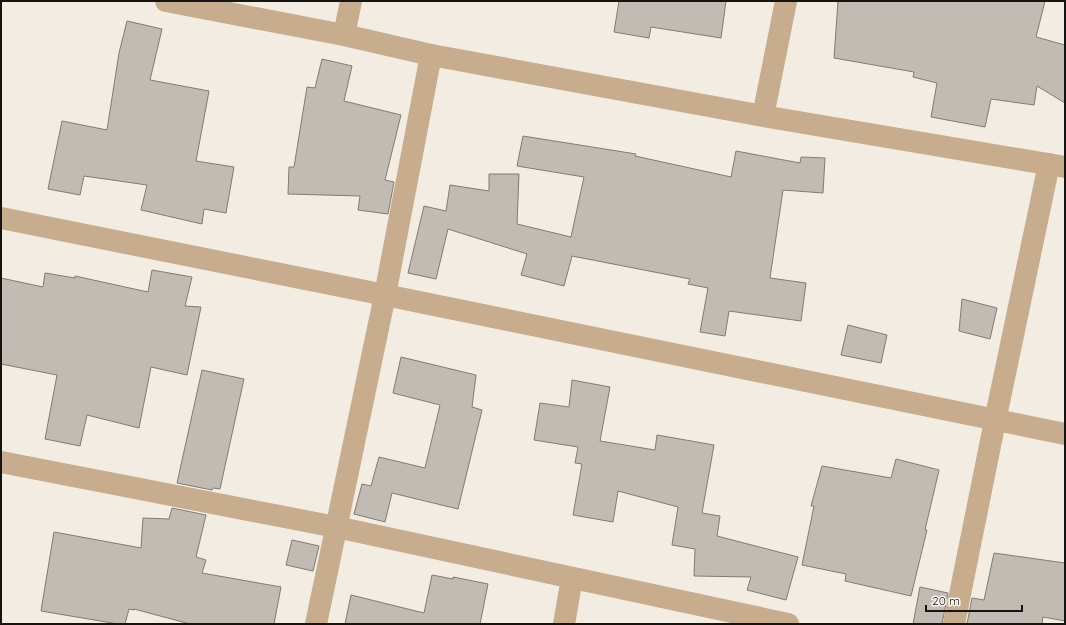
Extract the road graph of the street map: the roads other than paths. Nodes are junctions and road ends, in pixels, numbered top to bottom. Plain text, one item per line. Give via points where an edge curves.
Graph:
1 (166, 1) edge
2 (351, 1) edge
3 (786, 1) edge
4 (344, 35) junction
5 (431, 55) junction
6 (763, 116) junction
7 (1057, 165) edge
8 (1, 218) edge
9 (385, 295) junction
10 (995, 421) junction
11 (1065, 434) edge
12 (1, 462) edge
13 (336, 527) junction
14 (572, 578) junction
15 (316, 624) edge
16 (564, 624) edge
17 (788, 624) edge
18 (954, 624) edge

1 - 4 street
2 - 4 street
3 - 6 street
4 - 5 street
5 - 6 street
5 - 9 street
6 - 7 street
7 - 10 street
8 - 9 street
9 - 10 street
9 - 13 street
10 - 11 street
10 - 18 street
12 - 13 street
13 - 14 street
13 - 15 street
14 - 16 street
14 - 17 street

